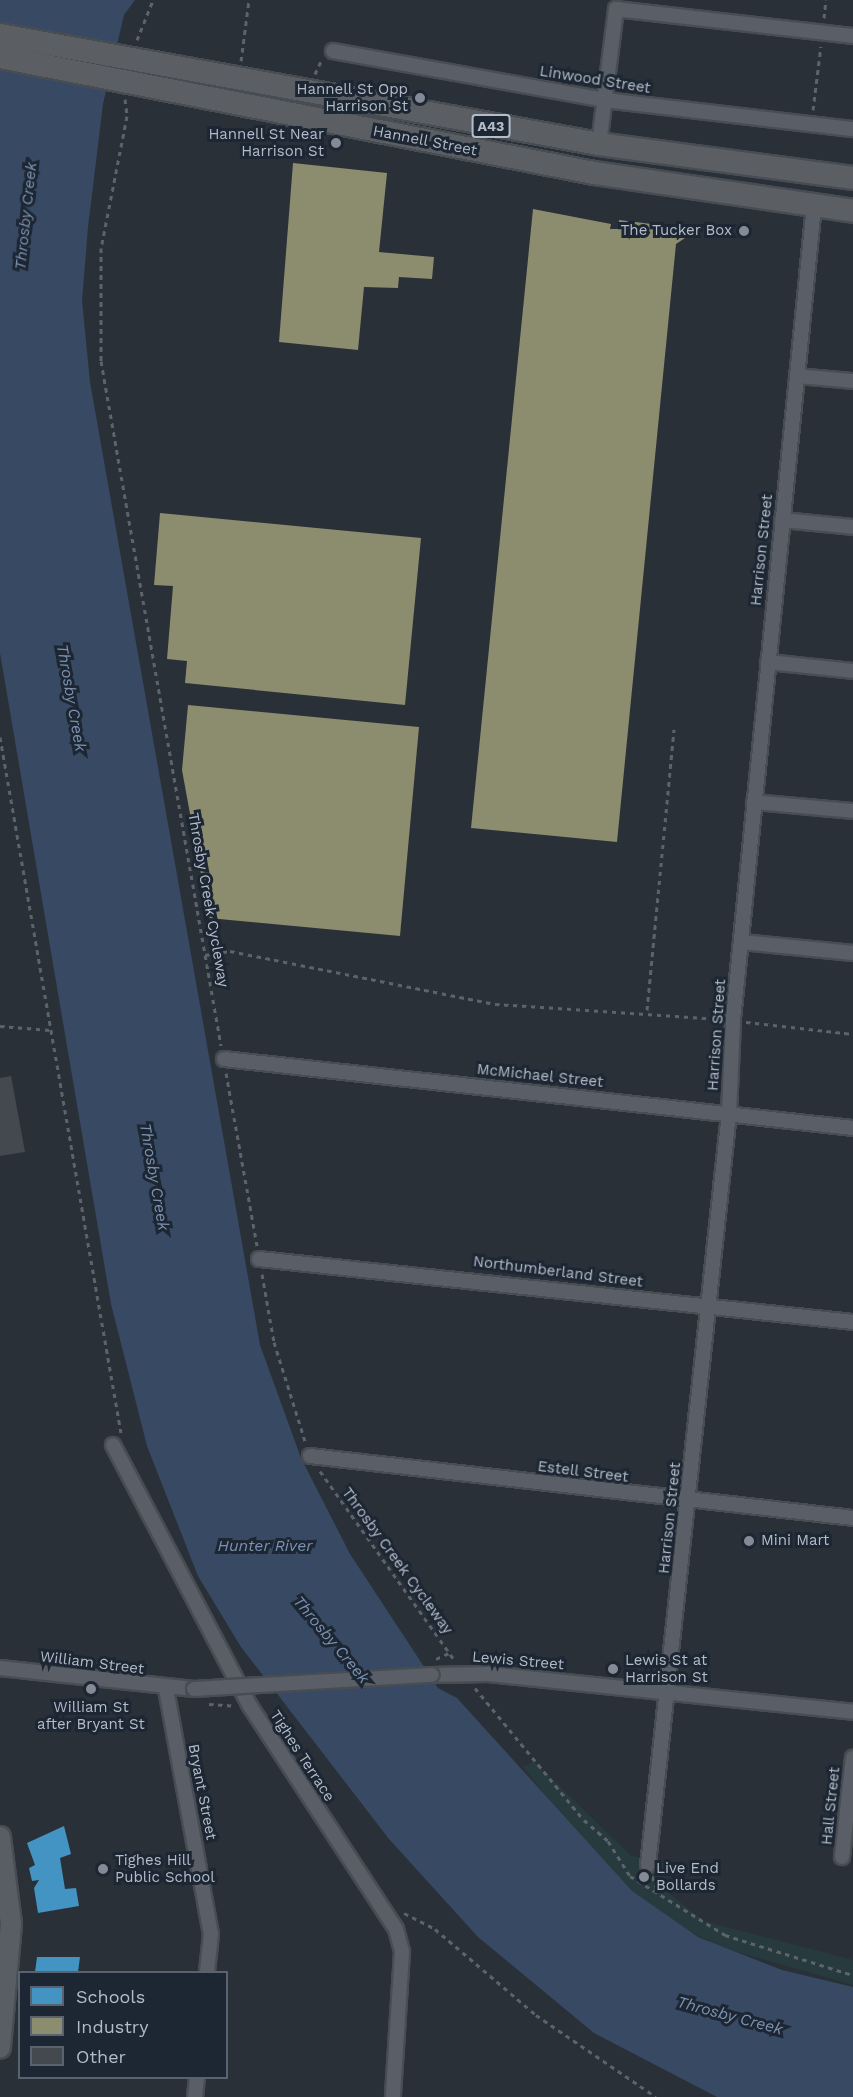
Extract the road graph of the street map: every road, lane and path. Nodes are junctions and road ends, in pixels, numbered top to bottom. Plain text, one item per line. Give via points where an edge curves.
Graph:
1 (153, 0) edge
2 (249, 0) edge
3 (826, 0) edge
4 (822, 32) junction
5 (0, 35) edge
6 (853, 36) edge
7 (136, 42) dead end
8 (333, 51) dead end
9 (0, 57) edge
10 (241, 62) dead end
11 (121, 89) junction
12 (605, 100) junction
13 (811, 124) junction
14 (853, 129) edge
15 (599, 144) junction
16 (853, 178) edge
17 (814, 206) junction
18 (853, 211) edge
19 (797, 375) junction
20 (853, 381) edge
21 (782, 520) junction
22 (853, 527) edge
23 (768, 662) junction
24 (853, 671) edge
25 (674, 729) dead end
26 (0, 737) edge
27 (754, 802) junction
28 (853, 811) edge
29 (741, 942) junction
30 (853, 953) edge
31 (205, 955) junction
32 (646, 1010) junction
33 (733, 1020) junction
34 (0, 1026) edge
35 (50, 1030) junction
36 (853, 1034) edge
37 (224, 1059) junction
38 (729, 1113) junction
39 (853, 1128) edge
40 (259, 1258) junction
41 (709, 1307) junction
42 (853, 1322) edge
43 (115, 1449) joint
44 (310, 1456) junction
45 (689, 1501) junction
46 (853, 1518) edge
47 (449, 1653) junction
48 (453, 1659) dead end
49 (0, 1668) edge
50 (432, 1668) junction
51 (471, 1684) dead end
52 (173, 1689) junction
53 (668, 1692) junction
54 (205, 1704) dead end
55 (227, 1706) dead end
56 (853, 1712) edge
57 (853, 1758) edge
58 (0, 1837) edge
59 (842, 1857) dead end
60 (648, 1865) dead end
61 (377, 1899) junction
62 (207, 1971) edge
63 (853, 1975) edge
64 (0, 2048) edge
65 (197, 2079) edge
66 (195, 2097) edge
67 (393, 2097) edge
68 (656, 2097) edge

1 - 7 path
2 - 10 path
3 - 4 path
4 - 6 street
4 - 12 street via 616,9
4 - 13 path
5 - 15 highway, Hannell Street / A43
8 - 12 street, Linwood Street
9 - 11 highway, Hannell Street / A43
11 - 17 highway, Hannell Street / A43
11 - 31 path, Throsby Creek Cycleway via 127,116 101,248 101,361
12 - 13 street, Linwood Street
12 - 15 street
13 - 14 street, Linwood Street
15 - 16 highway, Hannell Street / A43
17 - 18 highway, Hannell Street / A43
17 - 19 street, Harrison Street
19 - 20 street
19 - 21 street, Harrison Street
21 - 22 street
21 - 23 street, Harrison Street
23 - 24 street
23 - 27 street, Harrison Street
25 - 32 path
26 - 35 path
27 - 28 street
27 - 29 street, Harrison Street
29 - 30 street
29 - 33 street, Harrison Street
31 - 32 path via 230,951 495,1004
31 - 37 path, Throsby Creek Cycleway
32 - 33 path
33 - 36 path
33 - 38 street, Harrison Street
34 - 35 path
35 - 43 path via 121,1435
37 - 38 street, McMichael Street
37 - 40 path, Throsby Creek Cycleway
38 - 39 street, McMichael Street
38 - 41 street, Harrison Street
40 - 41 street, Northumberland Street
40 - 44 path, Throsby Creek Cycleway via 274,1342
41 - 42 street, Northumberland Street
41 - 45 street, Harrison Street
43 - 61 street, Tighes Terrace via 250,1706
44 - 45 street, Estell Street
44 - 47 path, Throsby Creek Cycleway via 363,1539
45 - 46 street, Estell Street
45 - 53 street, Harrison Street
47 - 48 path, Throsby Creek Cycleway
47 - 50 path
49 - 52 street, William Street
50 - 52 street, Lewis Street, bridge
50 - 53 street, Lewis Street
51 - 63 path via 584,1820 608,1841 630,1876 725,1935
52 - 62 street, Bryant Street via 211,1934
53 - 56 street, Lewis Street
53 - 60 street, Harrison Street
54 - 55 path
57 - 59 street, Hall Street
58 - 64 main road via 11,1924
61 - 67 street, Tighes Terrace via 402,1952
61 - 68 path via 435,1929 536,2015
65 - 66 street

